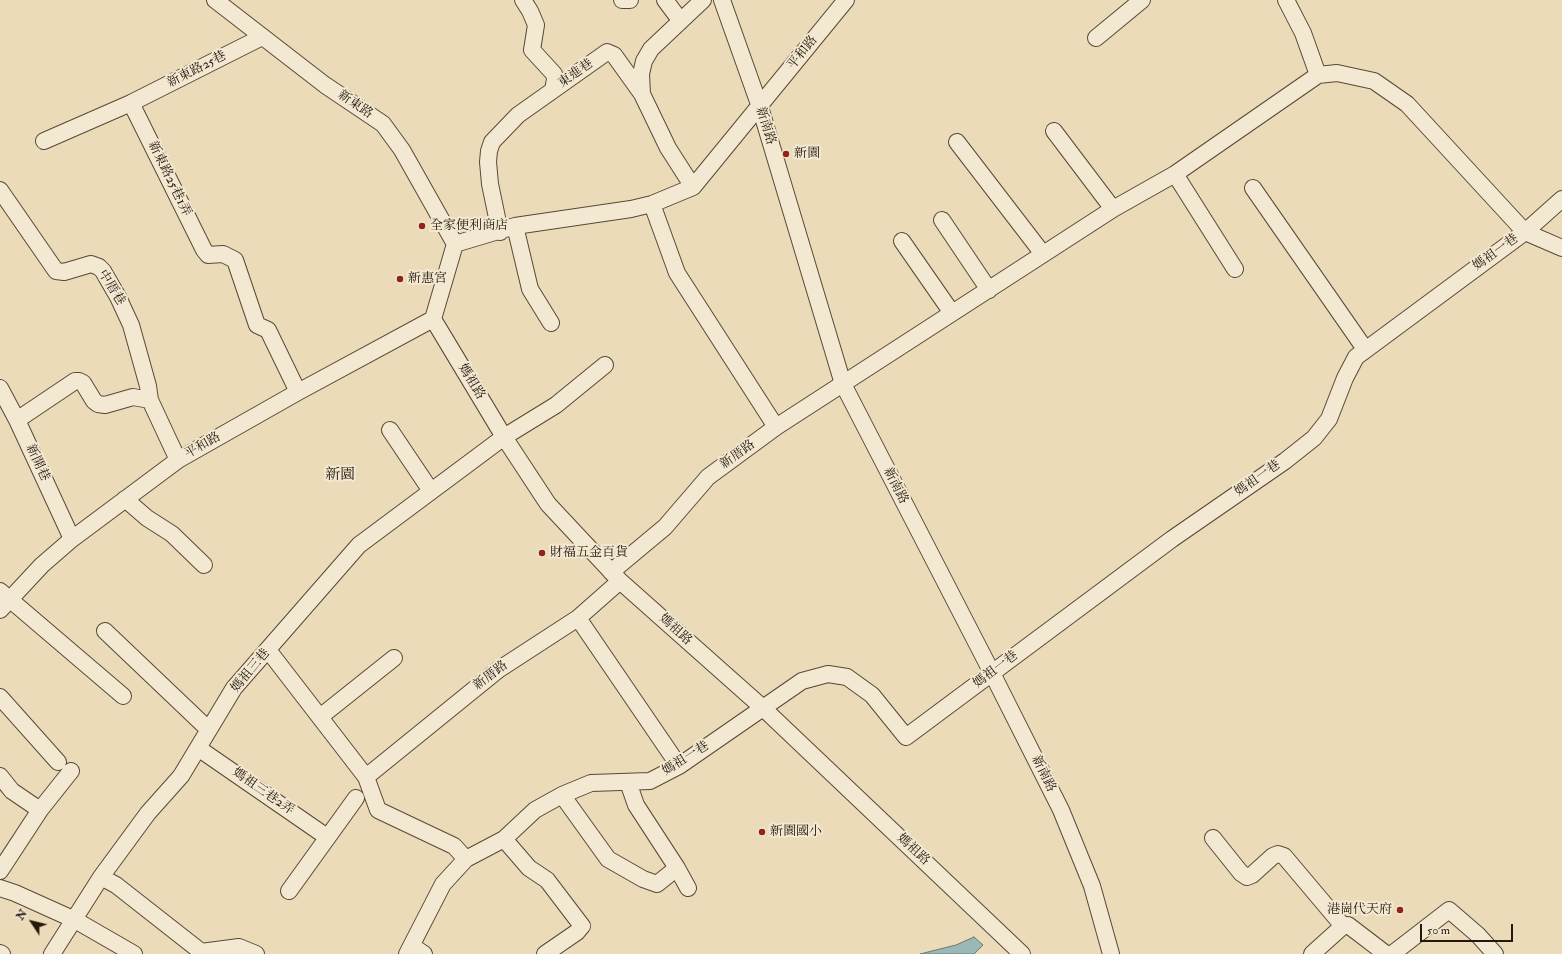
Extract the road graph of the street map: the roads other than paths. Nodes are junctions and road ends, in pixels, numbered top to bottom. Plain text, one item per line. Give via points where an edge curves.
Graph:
1 (215, 0) edge
2 (523, 0) edge
3 (622, 0) edge
4 (630, 0) edge
5 (665, 0) edge
6 (703, 0) edge
7 (722, 0) edge
8 (846, 0) edge
9 (1142, 0) edge
10 (1286, 0) edge
11 (680, 20) junction
12 (262, 37) junction
13 (1096, 38) dead end
14 (1318, 75) junction
15 (553, 90) junction
16 (642, 94) junction
17 (131, 102) junction
18 (760, 107) junction
19 (1054, 131) dead end
20 (44, 141) dead end
21 (957, 142) dead end
22 (1175, 174) junction
23 (693, 188) junction
24 (1253, 188) dead end
25 (0, 190) edge
26 (1562, 199) edge
27 (652, 204) junction
28 (1113, 209) junction
29 (942, 220) dead end
30 (508, 229) junction
31 (1525, 232) junction
32 (902, 241) dead end
33 (455, 244) junction
34 (1562, 248) edge
35 (1043, 254) junction
36 (1235, 268) dead end
37 (988, 290) junction
38 (952, 314) junction
39 (433, 319) junction
40 (551, 323) dead end
41 (1366, 349) junction
42 (605, 365) dead end
43 (843, 384) junction
44 (0, 388) edge
45 (298, 392) junction
46 (150, 400) junction
47 (17, 420) junction
48 (776, 427) junction
49 (390, 430) dead end
50 (504, 437) junction
51 (178, 460) junction
52 (431, 491) junction
53 (125, 499) junction
54 (72, 539) junction
55 (204, 565) dead end
56 (616, 576) junction
57 (3, 600) edge
58 (578, 618) junction
59 (105, 632) dead end
60 (268, 650) junction
61 (394, 658) dead end
62 (992, 673) junction
63 (122, 696) dead end
64 (0, 697) edge
65 (763, 708) junction
66 (320, 717) junction
67 (209, 730) junction
68 (198, 748) junction
69 (679, 766) junction
70 (366, 777) junction
71 (0, 778) edge
72 (628, 782) junction
73 (562, 795) junction
74 (356, 798) dead end
75 (40, 810) junction
76 (328, 837) junction
77 (1213, 838) dead end
78 (504, 840) junction
79 (466, 859) junction
80 (678, 868) junction
81 (0, 871) edge
82 (101, 877) junction
83 (0, 888) edge
84 (688, 888) dead end
85 (289, 890) dead end
86 (75, 920) junction
87 (1343, 926) junction
88 (414, 951) edge
89 (202, 953) edge
90 (52, 954) edge
91 (134, 954) edge
92 (256, 954) edge
93 (545, 954) edge
94 (1022, 954) edge
95 (1111, 954) edge
96 (1312, 954) edge
97 (1386, 954) edge
98 (1392, 954) edge
99 (1495, 954) edge

1 - 12 street, 新東路
2 - 15 street via 536,25 532,50 554,74
3 - 4 street
5 - 11 street
6 - 11 street
7 - 18 street, 新南路
8 - 18 street, 平和路
9 - 13 street
10 - 14 street via 1303,33
11 - 16 street via 651,49 644,61 641,74
12 - 17 street, 新東路25巷
12 - 33 street, 新東路 via 325,85 383,124 402,150
14 - 22 street, 新厝路
14 - 31 street via 1337,73 1374,81 1407,104
15 - 16 street, 東進巷 via 607,52 614,55
15 - 30 street, 東進巷 via 518,115 492,142 489,151 490,184
16 - 23 street, 東進巷 via 668,148
17 - 20 street, 新東路25巷
17 - 45 street, 新東路25巷1弄 via 204,250 208,255 223,254 235,260 257,325 268,330
18 - 23 street, 平和路
18 - 43 street, 新南路
19 - 28 street
21 - 35 street
22 - 28 street, 新厝路
22 - 36 street
23 - 27 street
24 - 41 street
25 - 46 street, 中厝巷 via 56,270 64,272 91,264 103,271 131,325
26 - 31 street, 媽祖一巷
27 - 30 street
27 - 48 street via 677,273
28 - 35 street, 新厝路
29 - 37 street
30 - 33 street
30 - 40 street, 東進巷 via 530,290
31 - 34 street
31 - 41 street, 媽祖一巷
32 - 38 street
33 - 39 street
35 - 37 street, 新厝路
37 - 38 street, 新厝路
38 - 43 street, 新厝路
39 - 45 street, 平和路
39 - 50 street, 媽祖路
41 - 62 street, 媽祖一巷 via 1356,357 1344,378 1329,419 1314,438 1285,461 1172,538
42 - 50 street, 媽祖三巷 via 556,406
43 - 48 street, 新厝路
43 - 62 street, 新南路
44 - 47 street, 新開巷
45 - 51 street, 平和路
46 - 47 street via 133,397 105,405 98,404 79,381
46 - 51 street, 中厝巷
47 - 54 street, 新開巷
48 - 56 street, 新厝路 via 708,477 666,527
49 - 52 street
50 - 52 street, 媽祖三巷
50 - 56 street, 媽祖路 via 548,504
51 - 53 street, 平和路
52 - 60 street, 媽祖三巷 via 359,545
53 - 54 street, 平和路
53 - 55 street via 146,518 172,534
54 - 57 street, 平和路
56 - 58 street, 新厝路
56 - 65 street, 媽祖路
57 - 63 street
58 - 69 street
58 - 70 street, 新厝路 via 498,670
59 - 67 street
60 - 66 street
60 - 67 street, 媽祖三巷 via 234,688
61 - 66 street
62 - 65 street, 媽祖一巷 via 906,737 872,694 847,677 828,674 802,681
62 - 95 street, 新南路 via 1061,810 1092,886
64 - 75 street via 64,766
65 - 69 street, 媽祖一巷
65 - 94 street, 媽祖路
66 - 70 street
67 - 68 street, 媽祖三巷
68 - 76 street, 媽祖三巷2弄
68 - 82 street, 媽祖三巷 via 181,776 148,813
69 - 72 street, 媽祖一巷 via 650,781
70 - 79 street via 378,810 454,846
71 - 75 street via 12,791
72 - 73 street, 媽祖一巷 via 591,783
72 - 80 street via 636,805
73 - 78 street, 媽祖一巷 via 535,810
73 - 80 street via 608,859 657,884
74 - 76 street
75 - 81 street
76 - 85 street
77 - 87 street via 1247,877 1273,856 1284,856
78 - 79 street, 媽祖一巷
78 - 93 street via 529,868 547,880 582,926
79 - 88 street, 媽祖一巷 via 443,884
80 - 84 street
82 - 86 street, 媽祖三巷
82 - 89 street via 116,885
83 - 86 street
86 - 90 street, 媽祖三巷
86 - 91 street
87 - 96 street
87 - 97 street via 1348,925
89 - 92 street via 239,948
98 - 99 street via 1449,910

